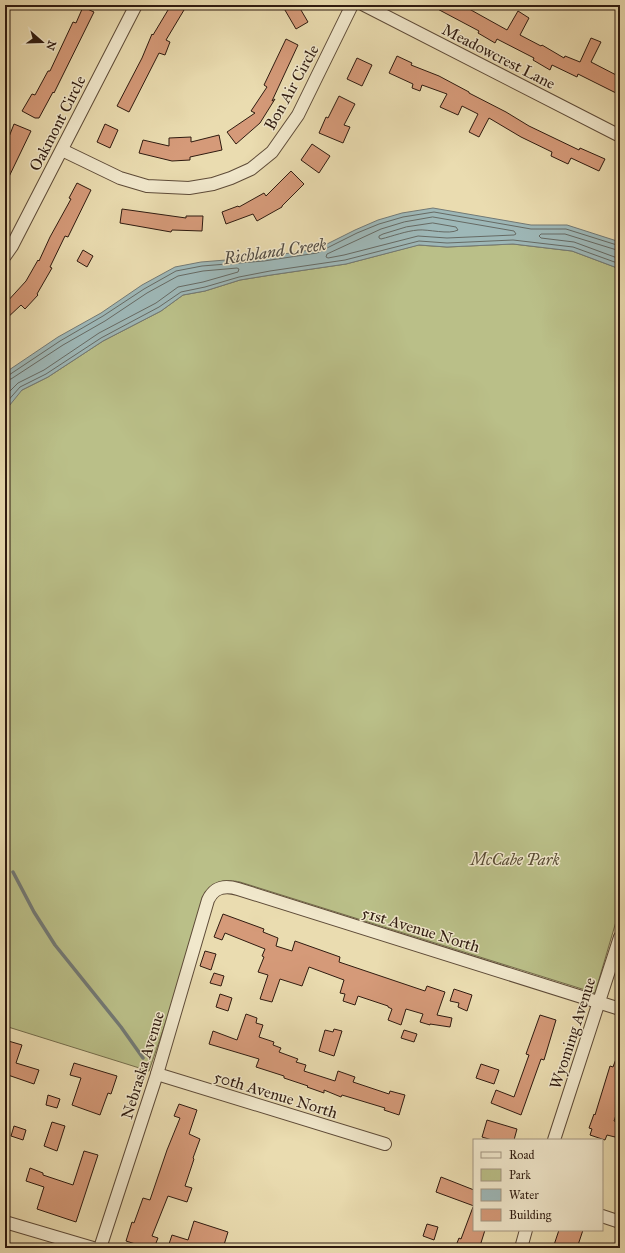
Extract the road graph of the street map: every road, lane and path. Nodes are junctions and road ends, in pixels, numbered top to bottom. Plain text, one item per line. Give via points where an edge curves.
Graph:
1 (136, 5) edge
2 (352, 5) edge
3 (364, 5) edge
4 (620, 136) edge
5 (62, 150) junction
6 (5, 256) edge
7 (214, 892) joint
8 (620, 937) edge
9 (598, 1002) junction
10 (620, 1009) edge
11 (157, 1074) junction
12 (554, 1139) edge
13 (385, 1144) dead end
14 (603, 1216) edge
15 (5, 1222) edge
16 (620, 1222) edge
17 (526, 1231) edge
18 (94, 1248) edge
19 (100, 1248) edge
20 (521, 1248) edge

1 - 5 street, Oakmont Circle
2 - 5 street, Bon Air Circle via 298,115 272,152 251,169 219,182 189,188 147,186 120,178
3 - 4 street, Meadowcrest Lane
5 - 6 street, Oakmont Circle
7 - 9 street, 51st Avenue North via 222,887 231,886
7 - 11 street, Nebraska Avenue via 206,905
8 - 9 street, Wyoming Avenue
9 - 10 street, 51st Avenue North
9 - 12 street, Wyoming Avenue
11 - 13 street, 50th Avenue North
11 - 19 street, Nebraska Avenue
14 - 16 street
15 - 18 street
17 - 20 street

